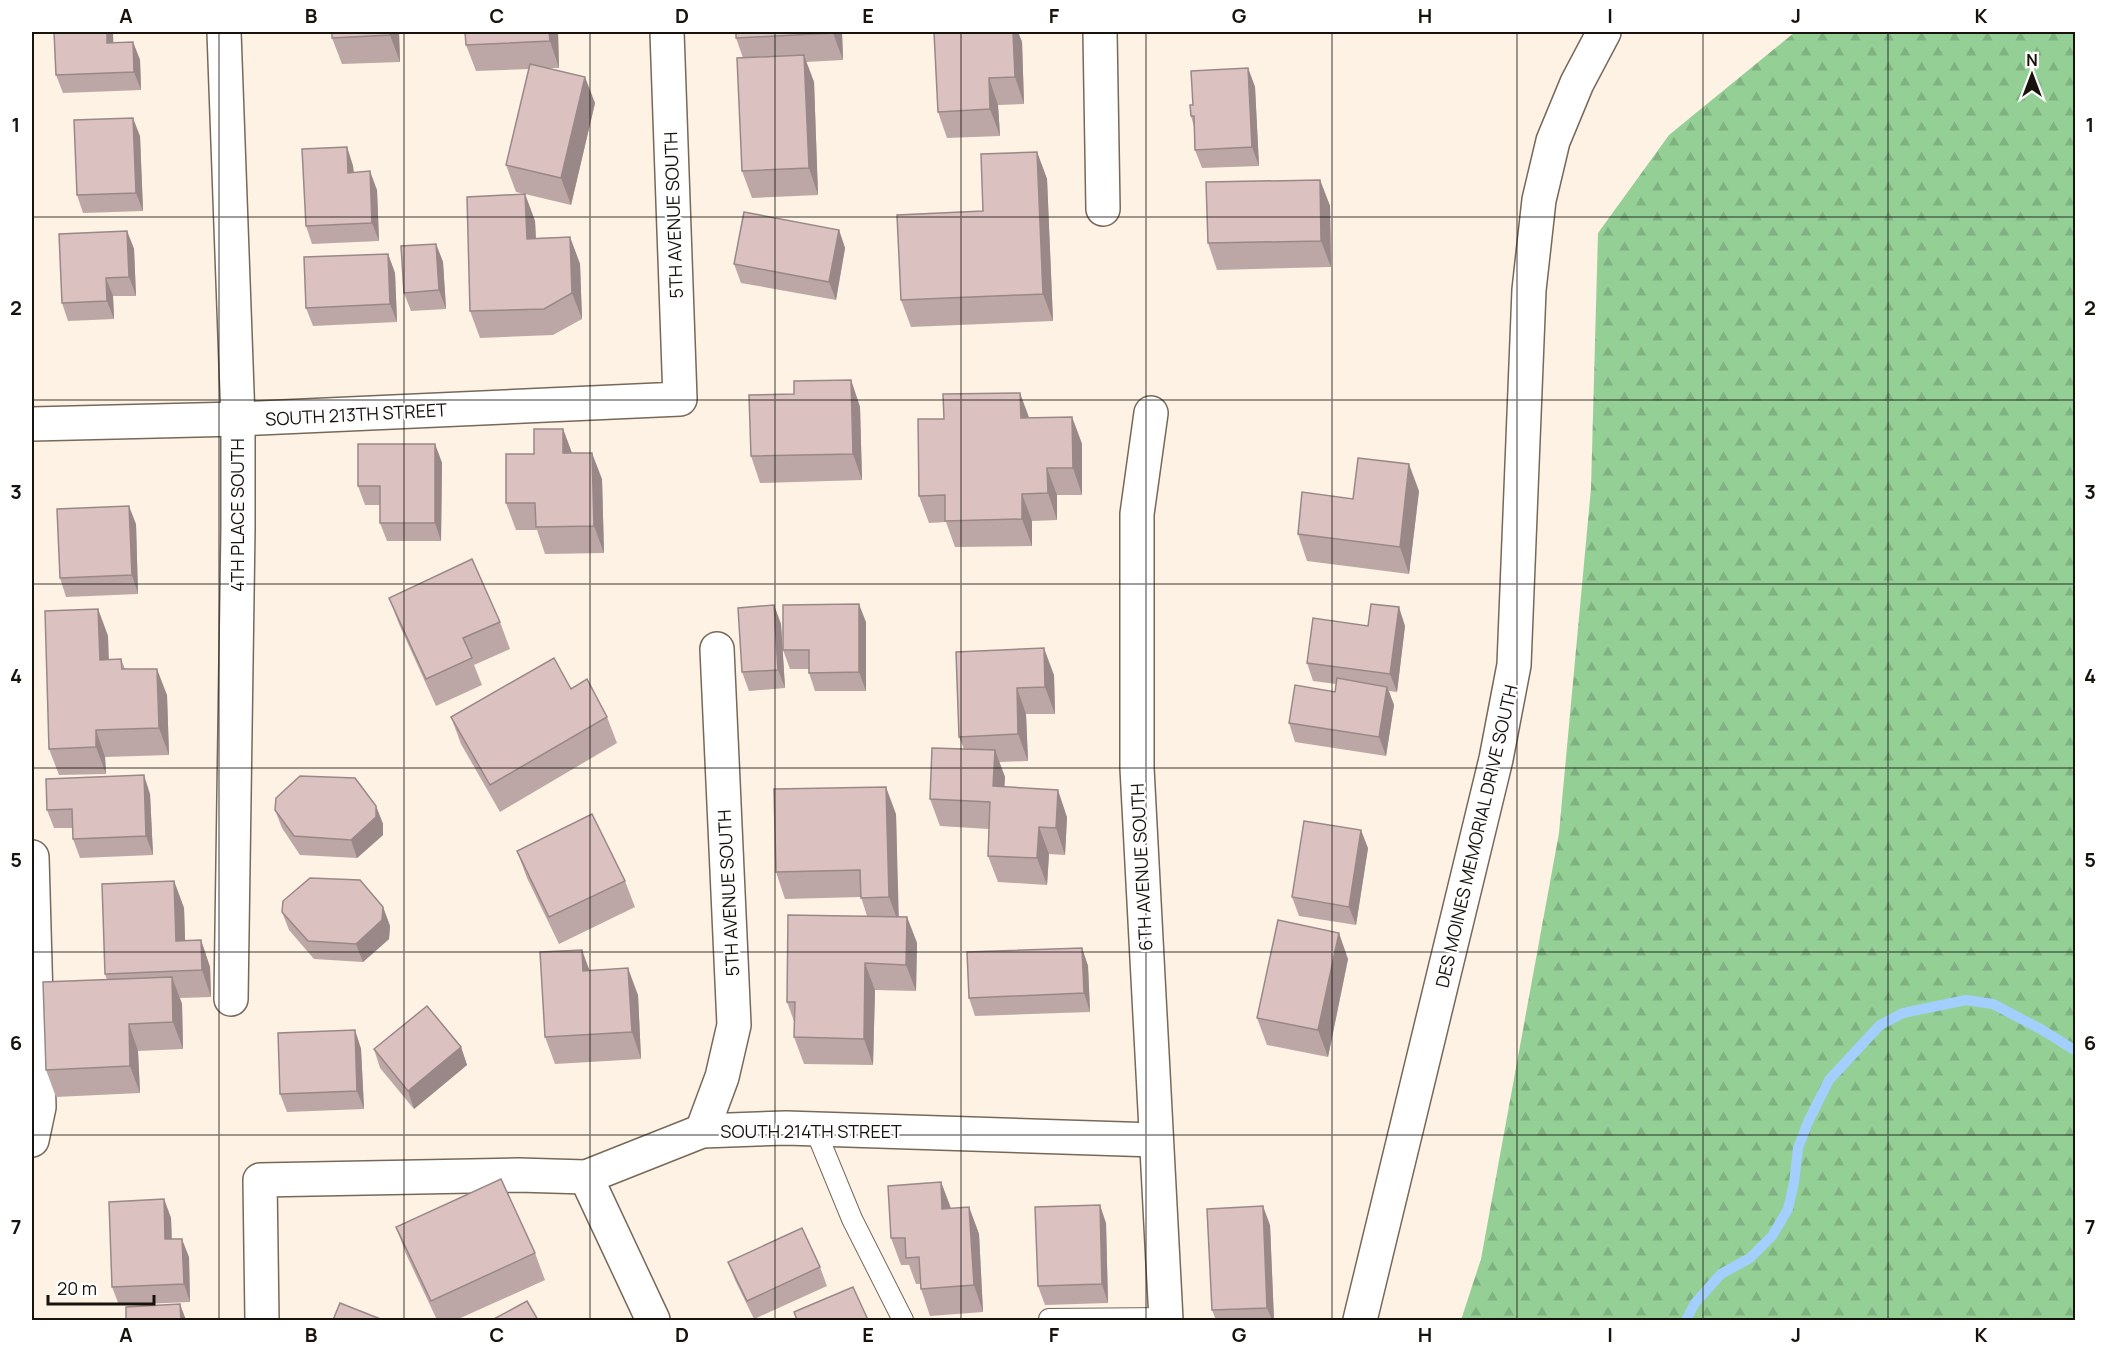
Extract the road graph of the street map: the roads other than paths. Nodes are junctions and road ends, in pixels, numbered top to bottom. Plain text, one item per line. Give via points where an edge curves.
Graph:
1 (224, 32) edge
2 (667, 32) edge
3 (1100, 32) edge
4 (1604, 32) edge
5 (1103, 209) dead end
6 (680, 399) joint
7 (1151, 413) dead end
8 (238, 419) junction
9 (32, 424) edge
10 (717, 649) dead end
11 (32, 857) edge
12 (231, 999) dead end
13 (816, 1129) junction
14 (702, 1131) junction
15 (32, 1140) edge
16 (1155, 1140) junction
17 (586, 1177) junction
18 (1049, 1319) edge
19 (1166, 1319) edge
20 (262, 1320) edge
21 (653, 1320) edge
22 (903, 1320) edge
23 (1360, 1320) edge

1 - 8 street, 4TH PLACE SOUTH
2 - 6 street, 5TH AVENUE SOUTH
3 - 5 street
4 - 23 street, DES MOINES MEMORIAL DRIVE SOUTH via 1553,141 1539,200 1529,290 1514,665 1494,770
6 - 8 street, SOUTH 213TH STREET
7 - 16 street, 6TH AVENUE SOUTH via 1137,514 1137,768
8 - 9 street, SOUTH 213TH STREET
8 - 12 street, 4TH PLACE SOUTH
10 - 14 street, 5TH AVENUE SOUTH via 734,1025 722,1077
11 - 15 street via 39,1107
13 - 14 street, SOUTH 214TH STREET
13 - 16 street, SOUTH 214TH STREET
13 - 22 lane via 852,1219
14 - 17 street, SOUTH 214TH STREET
16 - 19 street, 6TH AVENUE SOUTH
17 - 20 street, SOUTH 214TH STREET via 260,1180
17 - 21 street
18 - 19 lane

